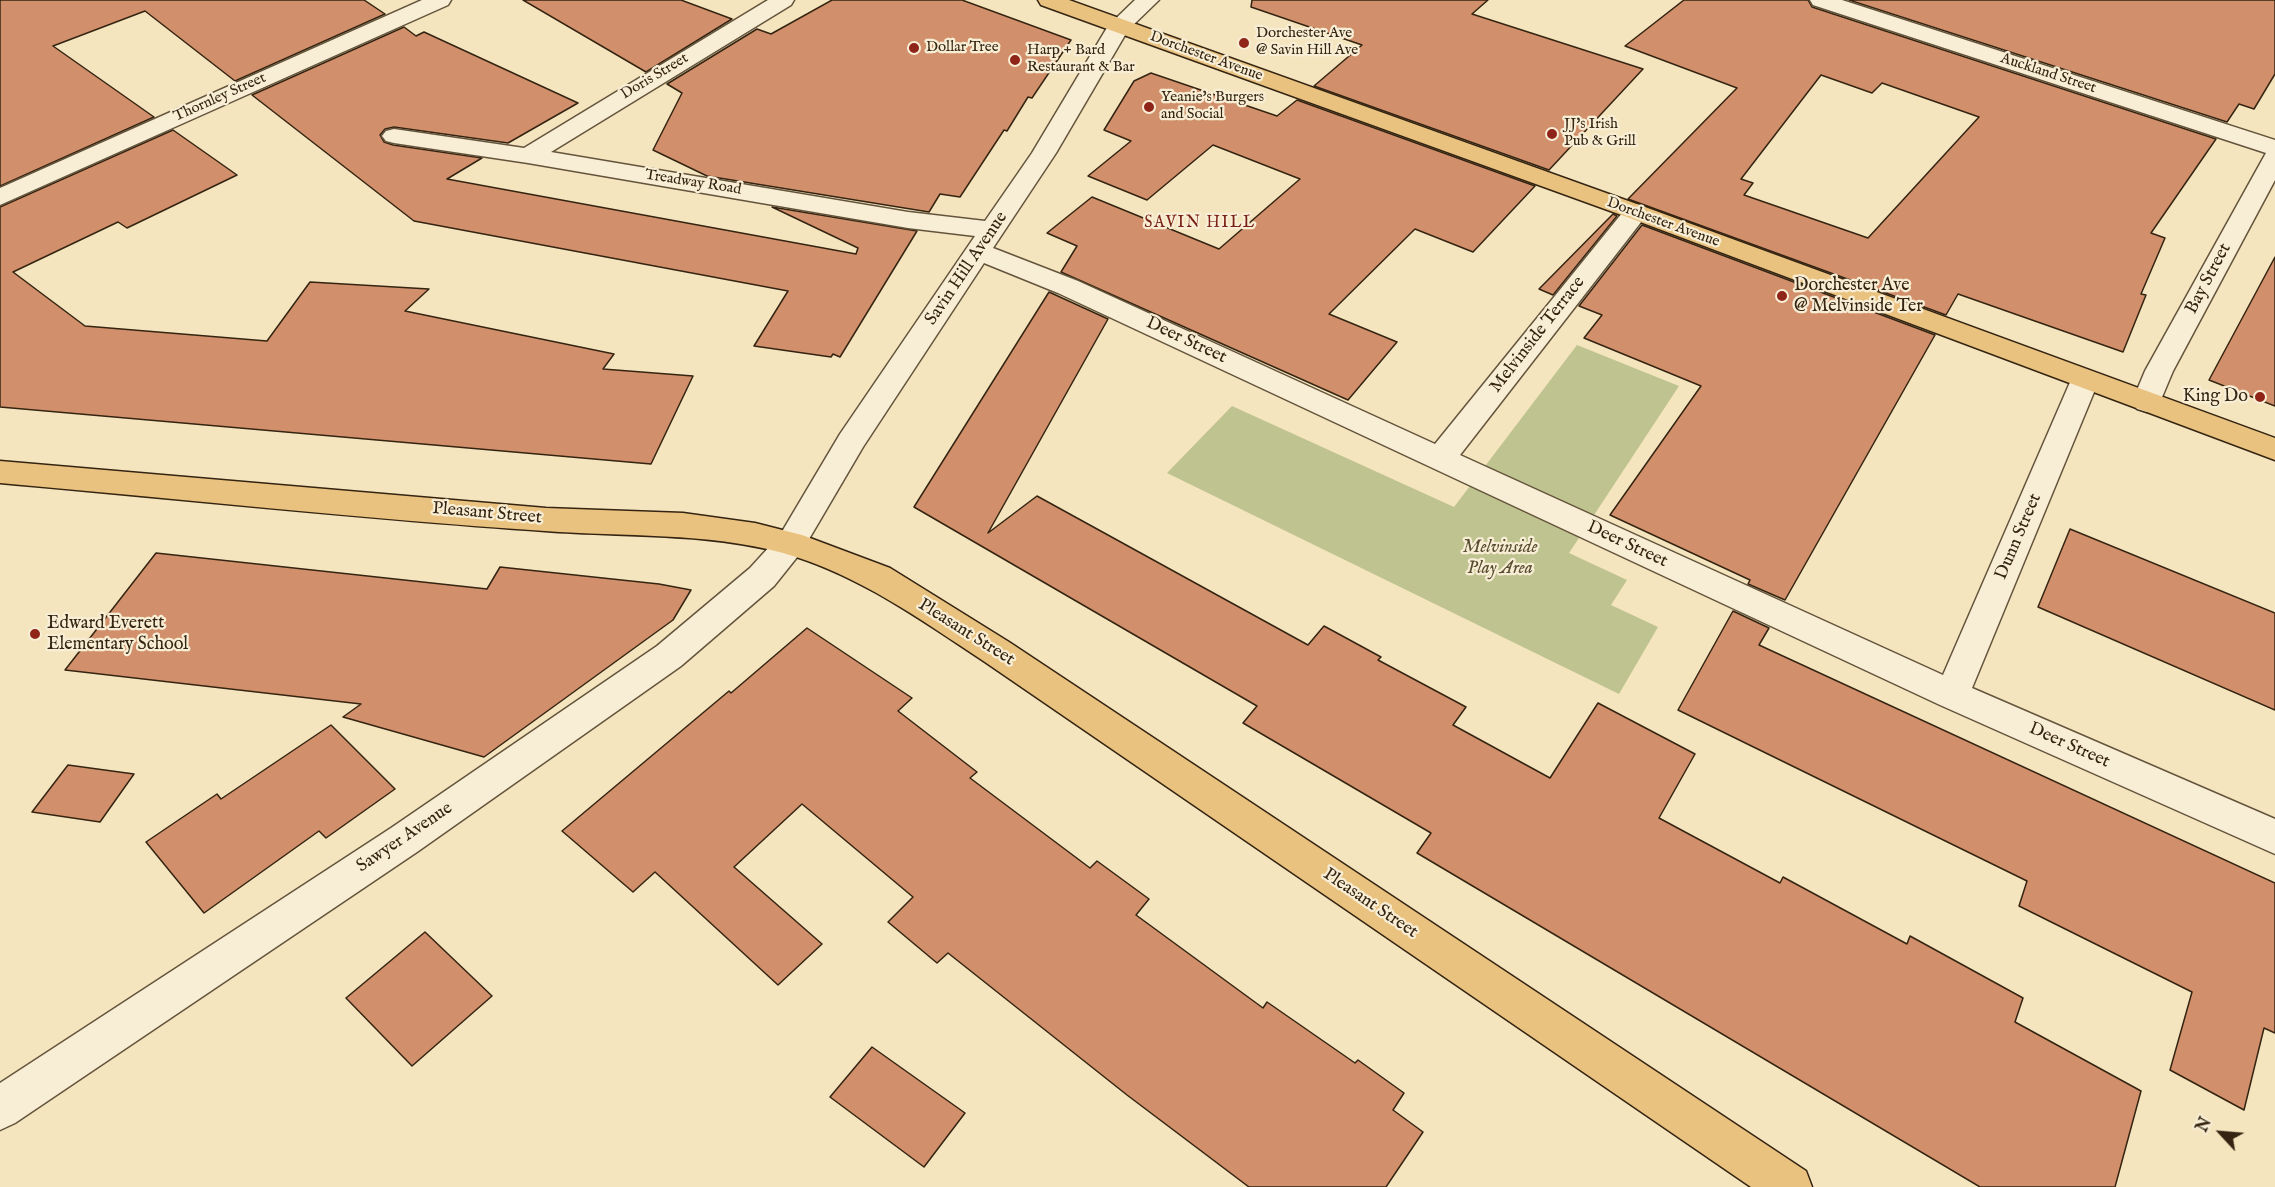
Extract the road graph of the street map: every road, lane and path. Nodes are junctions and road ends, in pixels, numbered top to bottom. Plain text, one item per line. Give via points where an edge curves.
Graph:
1 (440, 0) edge
2 (783, 0) edge
3 (1049, 0) edge
4 (1148, 0) edge
5 (1821, 0) edge
6 (1119, 26) junction
7 (394, 136) dead end
8 (2275, 148) edge
9 (528, 156) junction
10 (2275, 157) edge
11 (0, 197) edge
12 (1636, 213) junction
13 (986, 241) junction
14 (2085, 380) junction
15 (2147, 402) junction
16 (2275, 449) edge
17 (1441, 458) junction
18 (0, 472) edge
19 (791, 543) junction
20 (1952, 695) junction
21 (2275, 837) edge
22 (0, 1108) edge
23 (1790, 1187) edge

1 - 11 street, Thornley Street
2 - 9 street, Doris Street
3 - 6 main road, Dorchester Avenue
4 - 6 street, Savin Hill Avenue
5 - 8 street, Auckland Street
6 - 12 main road, Dorchester Avenue
6 - 13 street, Savin Hill Avenue via 1044,153
7 - 9 street, Treadway Road
9 - 13 street, Treadway Road via 908,220
10 - 15 street, Bay Street via 2159,371
12 - 14 main road, Dorchester Avenue
12 - 17 street, Melvinside Terrace
13 - 17 street, Deer Street via 1068,287
13 - 19 street, Savin Hill Avenue via 851,441
14 - 15 main road, Dorchester Avenue
14 - 20 street, Dunn Street
15 - 16 main road, Dorchester Avenue
17 - 20 street, Deer Street
18 - 19 main road, Pleasant Street via 546,520 683,525
19 - 22 street, Sawyer Avenue via 762,577 669,656 404,840
19 - 23 main road, Pleasant Street via 878,577 997,652
20 - 21 street, Deer Street

